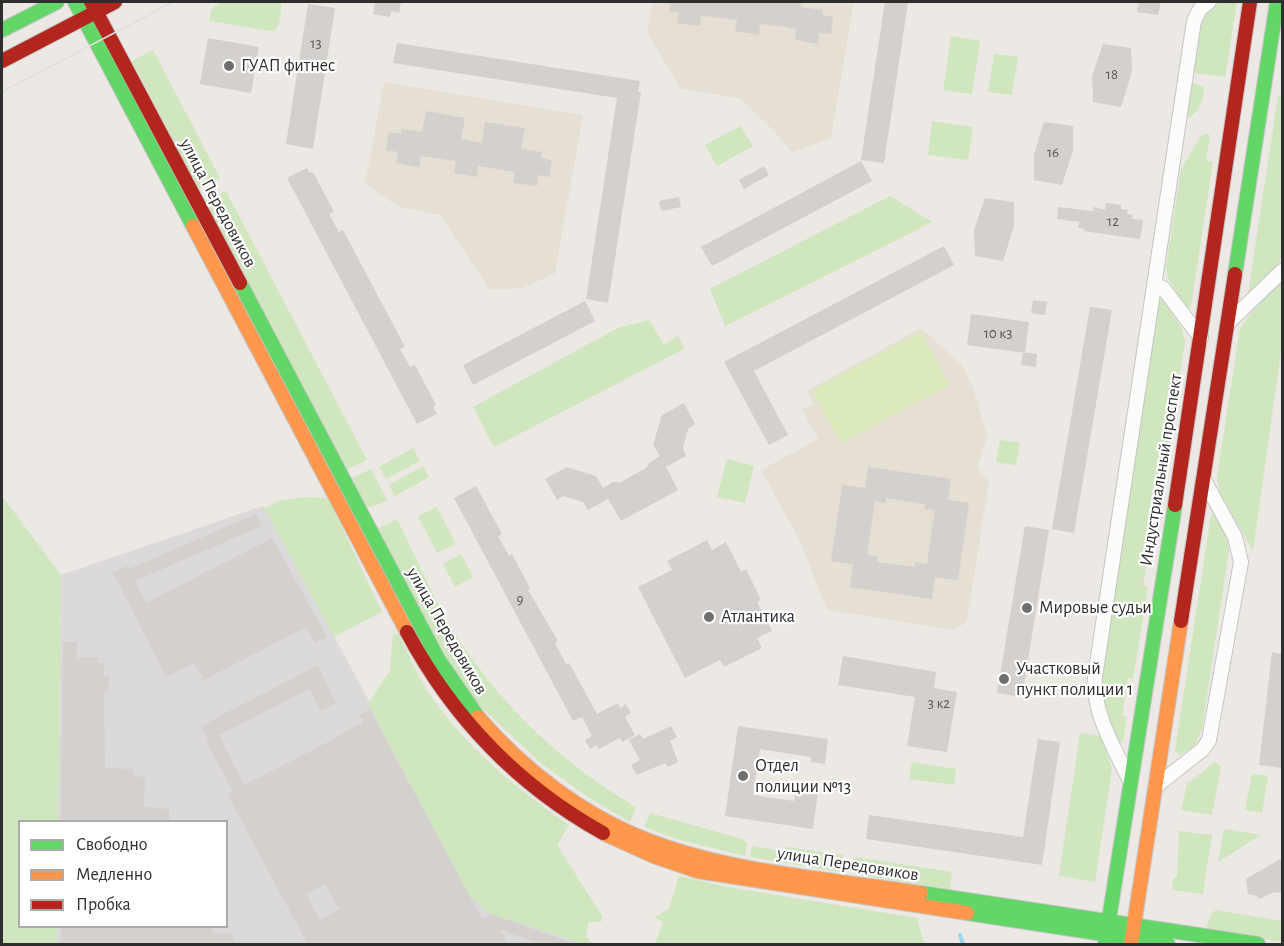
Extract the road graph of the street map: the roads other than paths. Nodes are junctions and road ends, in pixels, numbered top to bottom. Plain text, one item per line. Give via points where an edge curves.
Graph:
1 (57, 2) edge
2 (75, 2) edge
3 (115, 2) edge
4 (1209, 2) edge
5 (1250, 2) edge
6 (1277, 2) edge
7 (91, 10) edge
8 (2, 30) edge
9 (2, 61) edge
10 (1282, 271) edge
11 (1154, 285) junction
12 (1227, 324) junction
13 (1201, 338) junction
14 (1203, 478) junction
15 (1131, 783) junction
16 (1155, 787) junction
17 (1107, 934) edge
18 (1132, 936) edge
19 (1168, 945) edge
20 (1258, 945) edge

1 - 8 main road
2 - 7 main road, улица Передовиков
3 - 7 main road
4 - 11 street via 1194,21
5 - 13 main road, Индустриальный проспект
6 - 12 main road
7 - 9 main road
7 - 17 main road, улица Передовиков via 438,659 473,712 511,751 602,818 671,849
10 - 12 street
11 - 13 street via 1163,288
11 - 15 street via 1094,686 1107,730
12 - 14 main road
13 - 15 main road, Индустриальный проспект
14 - 16 main road
14 - 16 street via 1235,537 1241,561 1209,740
15 - 17 main road, Индустриальный проспект
16 - 18 main road
17 - 18 main road, улица Передовиков
18 - 19 main road
18 - 20 main road

